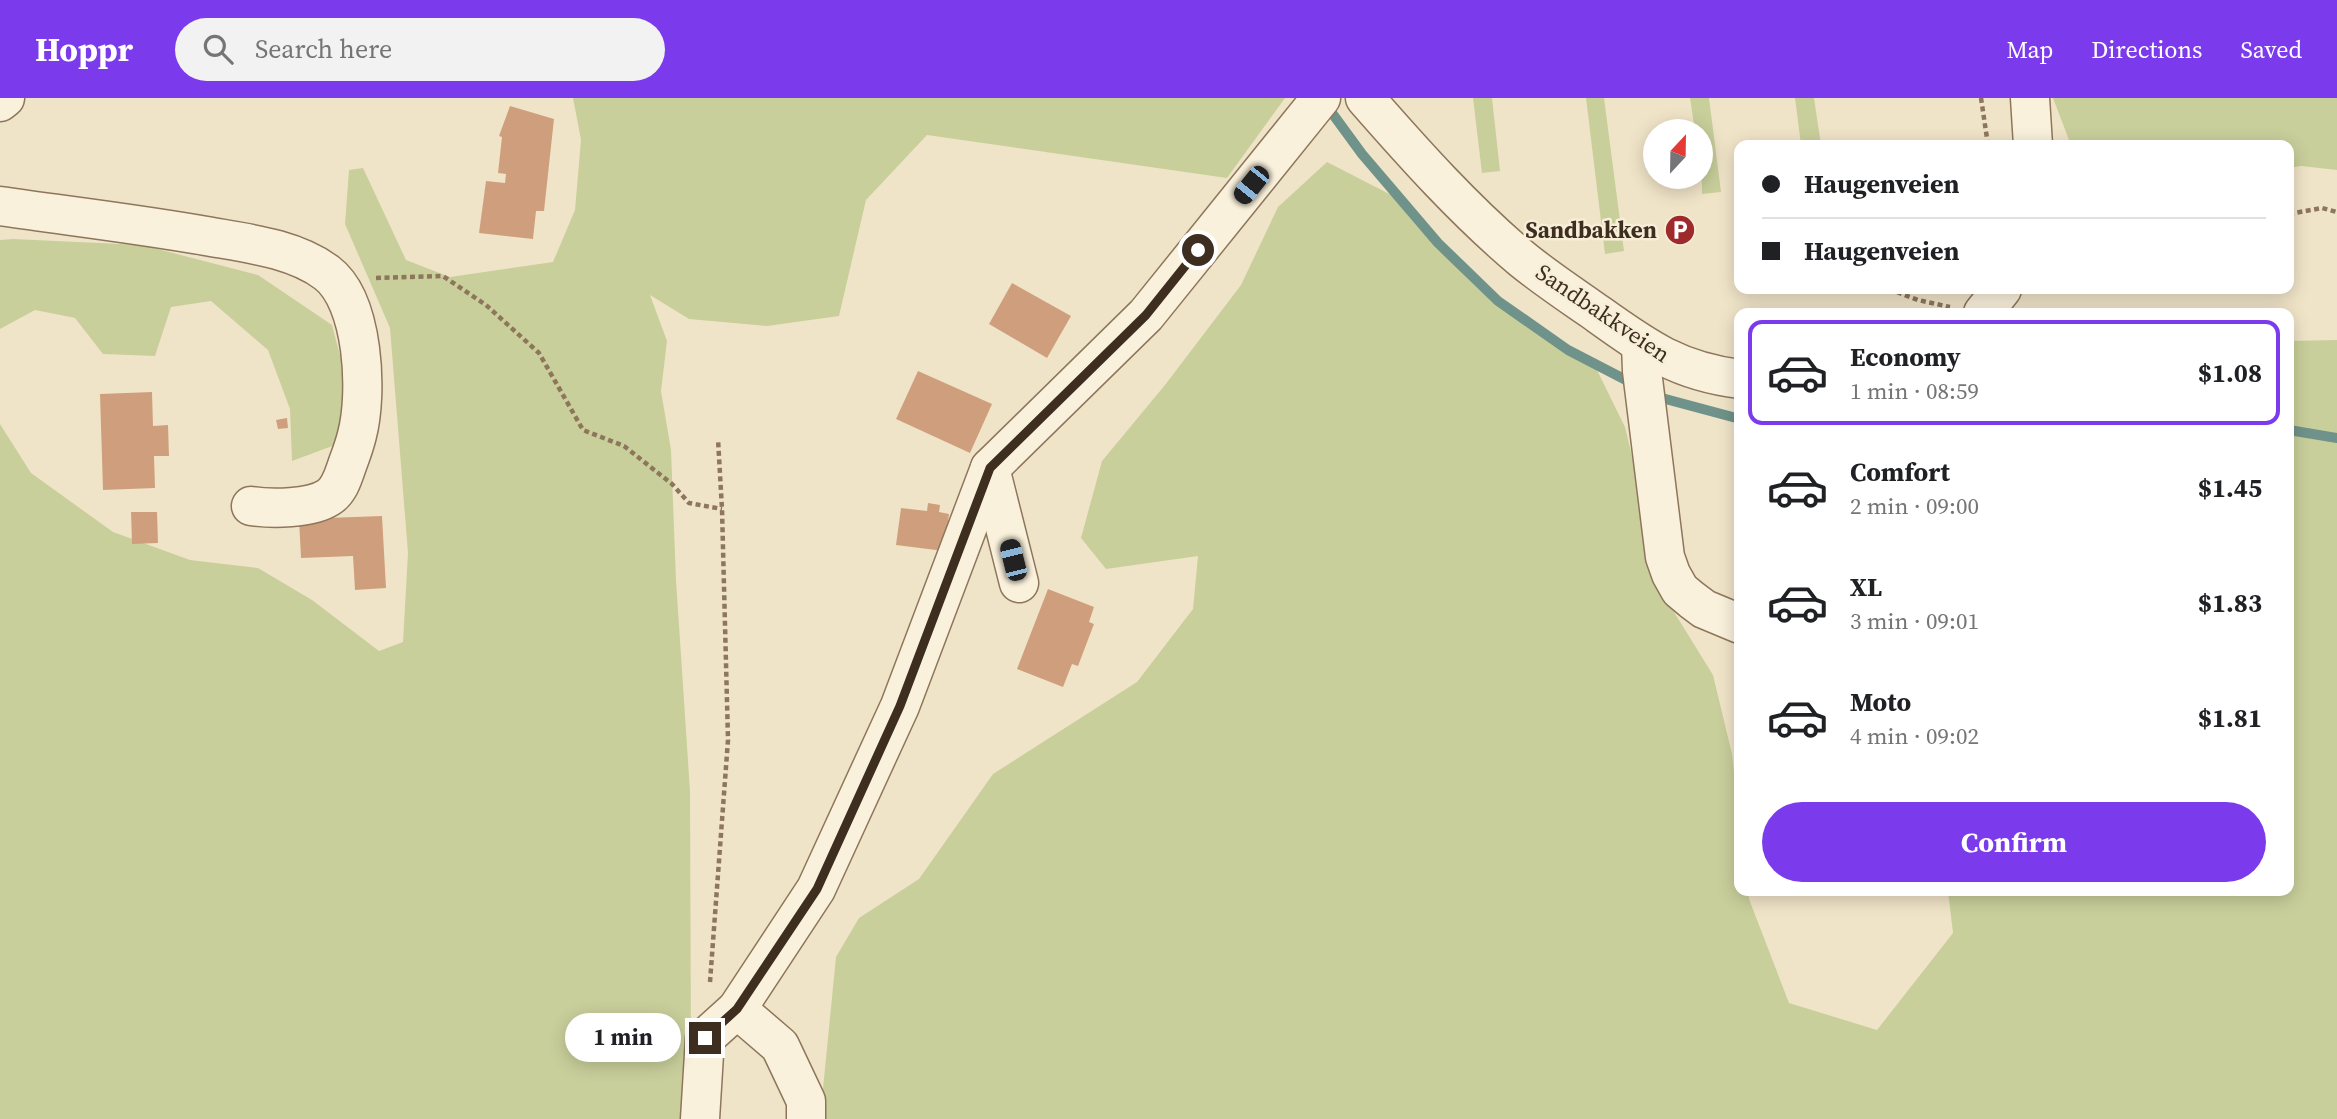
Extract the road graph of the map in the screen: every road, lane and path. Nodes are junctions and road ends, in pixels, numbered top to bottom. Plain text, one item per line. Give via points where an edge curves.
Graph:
1 (5, 98) edge
2 (1321, 98) edge
3 (1365, 98) edge
4 (1981, 98) edge
5 (2030, 98) edge
6 (0, 102) edge
7 (1987, 140) edge
8 (2033, 140) edge
9 (0, 205) edge
10 (2337, 212) edge
11 (2294, 213) edge
12 (343, 291) junction
13 (1903, 294) edge
14 (1994, 294) edge
15 (1954, 308) edge
16 (1972, 308) edge
17 (1641, 344) junction
18 (1734, 378) edge
19 (718, 439) dead end
20 (990, 468) junction
21 (251, 506) dead end
22 (722, 509) junction
23 (1019, 583) dead end
24 (1734, 622) edge
25 (709, 984) dead end
26 (737, 1009) junction
27 (700, 1119) edge
28 (806, 1119) edge

1 - 6 street
2 - 20 street via 1146,315
3 - 17 street, Sandbakkveien via 1430,171 1521,258
4 - 7 path
5 - 8 street
9 - 12 street via 275,251 317,266
10 - 11 path via 2322,208
12 - 21 street via 359,338 361,412 342,481 327,498 310,503
12 - 22 path via 372,278 443,276 486,305 539,353 583,430 624,446 689,503
13 - 15 path
14 - 16 street
17 - 18 street, Sandbakkveien via 1687,368
17 - 24 street via 1665,557 1686,595 1704,609
19 - 22 path
20 - 23 street
20 - 26 street via 900,706 817,889
22 - 25 path via 728,740
26 - 27 street via 705,1038
26 - 28 street via 780,1046 806,1101

